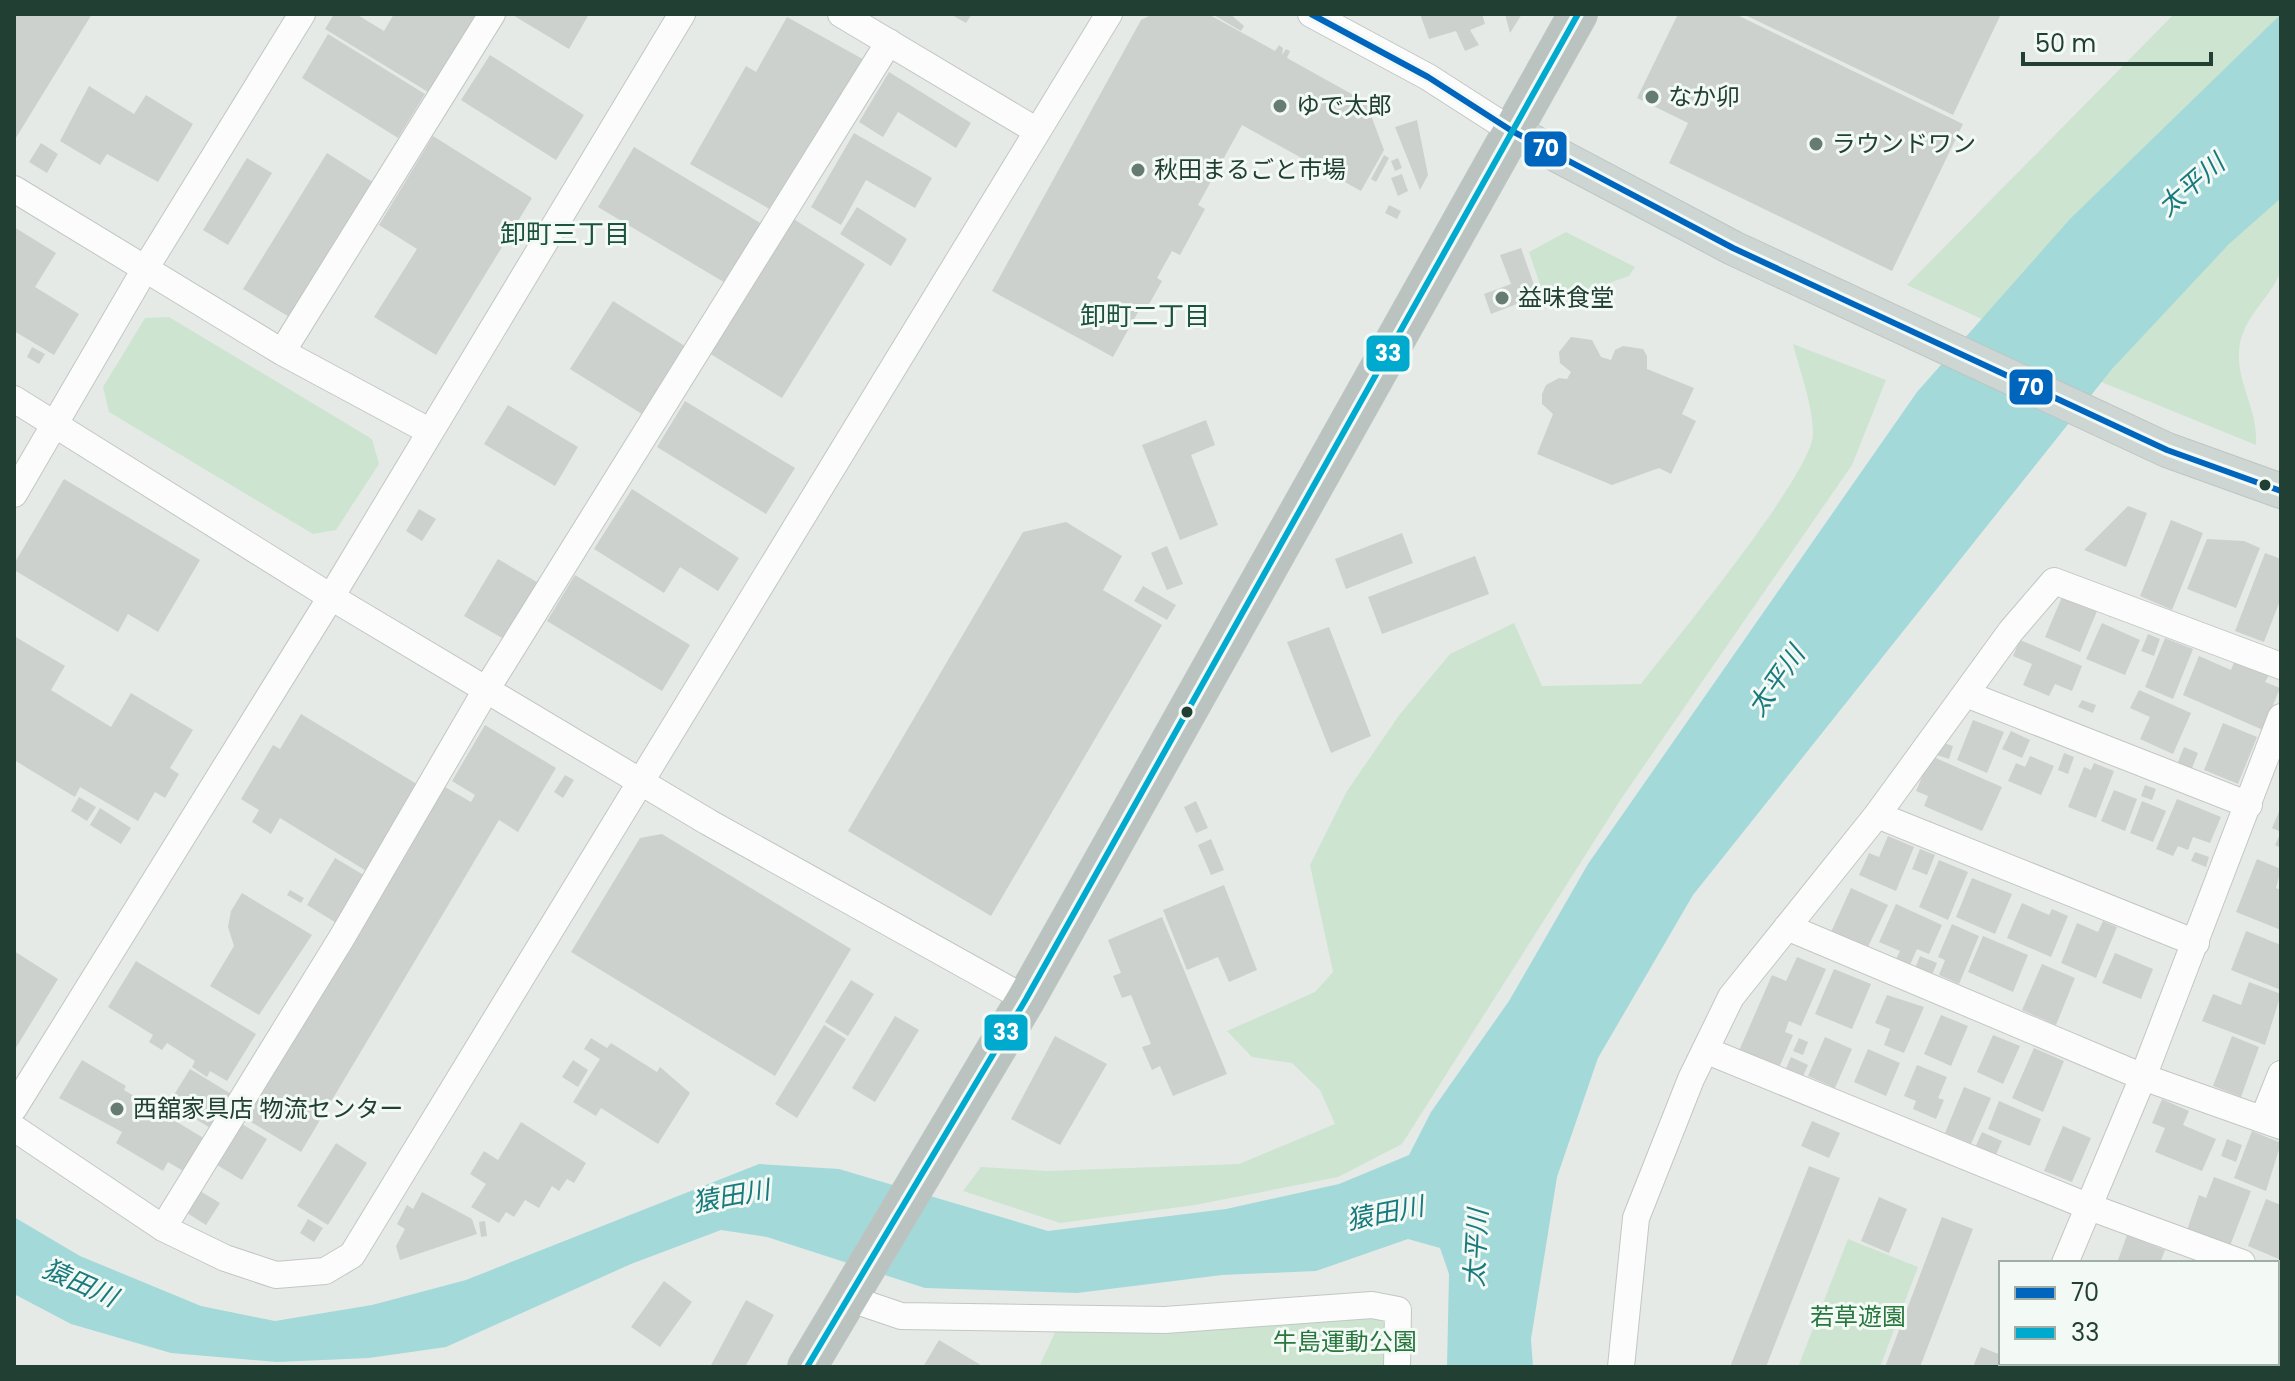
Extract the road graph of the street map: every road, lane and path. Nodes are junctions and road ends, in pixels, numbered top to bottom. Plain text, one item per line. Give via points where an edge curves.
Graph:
1 (302, 14) edge
2 (492, 14) edge
3 (682, 14) edge
4 (841, 14) edge
5 (1109, 14) edge
6 (1311, 14) edge
7 (1578, 14) edge
8 (889, 42) junction
9 (1037, 131) junction
10 (1512, 131) junction
11 (14, 189) edge
12 (145, 269) junction
13 (282, 352) junction
14 (14, 399) edge
15 (56, 425) junction
16 (429, 431) junction
17 (2281, 491) edge
18 (14, 494) edge
19 (331, 597) junction
20 (2281, 666) edge
21 (486, 690) junction
22 (1966, 694) junction
23 (2281, 717) edge
24 (2272, 772) edge
25 (642, 782) junction
26 (2249, 805) junction
27 (1877, 815) junction
28 (1787, 927) junction
29 (2196, 943) junction
30 (1026, 999) junction
31 (1705, 1050) junction
32 (2281, 1074) edge
33 (2143, 1077) junction
34 (14, 1108) edge
35 (2272, 1122) edge
36 (14, 1128) edge
37 (2087, 1206) junction
38 (163, 1228) junction
39 (2066, 1261) edge
40 (2237, 1261) edge
41 (852, 1291) junction
42 (807, 1367) edge
43 (1397, 1367) edge
44 (1621, 1367) edge

1 - 12 street
2 - 13 street
3 - 16 street
4 - 8 street
5 - 9 street
6 - 10 street via 1428,77
7 - 10 highway
8 - 9 street
8 - 21 street
9 - 25 street
10 - 17 main road via 1733,248 2167,450
10 - 30 highway
11 - 12 street
12 - 13 street
12 - 15 street
13 - 16 street
14 - 15 street
15 - 18 street
15 - 19 street
16 - 19 street
19 - 21 street
19 - 34 street
20 - 22 street via 2054,581
21 - 25 street
21 - 38 street
22 - 26 street
22 - 27 street
23 - 24 street
24 - 26 street
25 - 30 street
25 - 38 street via 352,1255 325,1271 276,1275
26 - 29 street
27 - 28 street
27 - 29 street
28 - 31 street via 1731,997
28 - 33 street
29 - 33 street
30 - 41 highway
31 - 37 street
31 - 44 street via 1636,1218
32 - 35 street
33 - 35 street
33 - 37 street
36 - 38 street
37 - 39 street
37 - 40 street
41 - 42 highway
41 - 43 street via 901,1316 1165,1320 1372,1305 1398,1310

